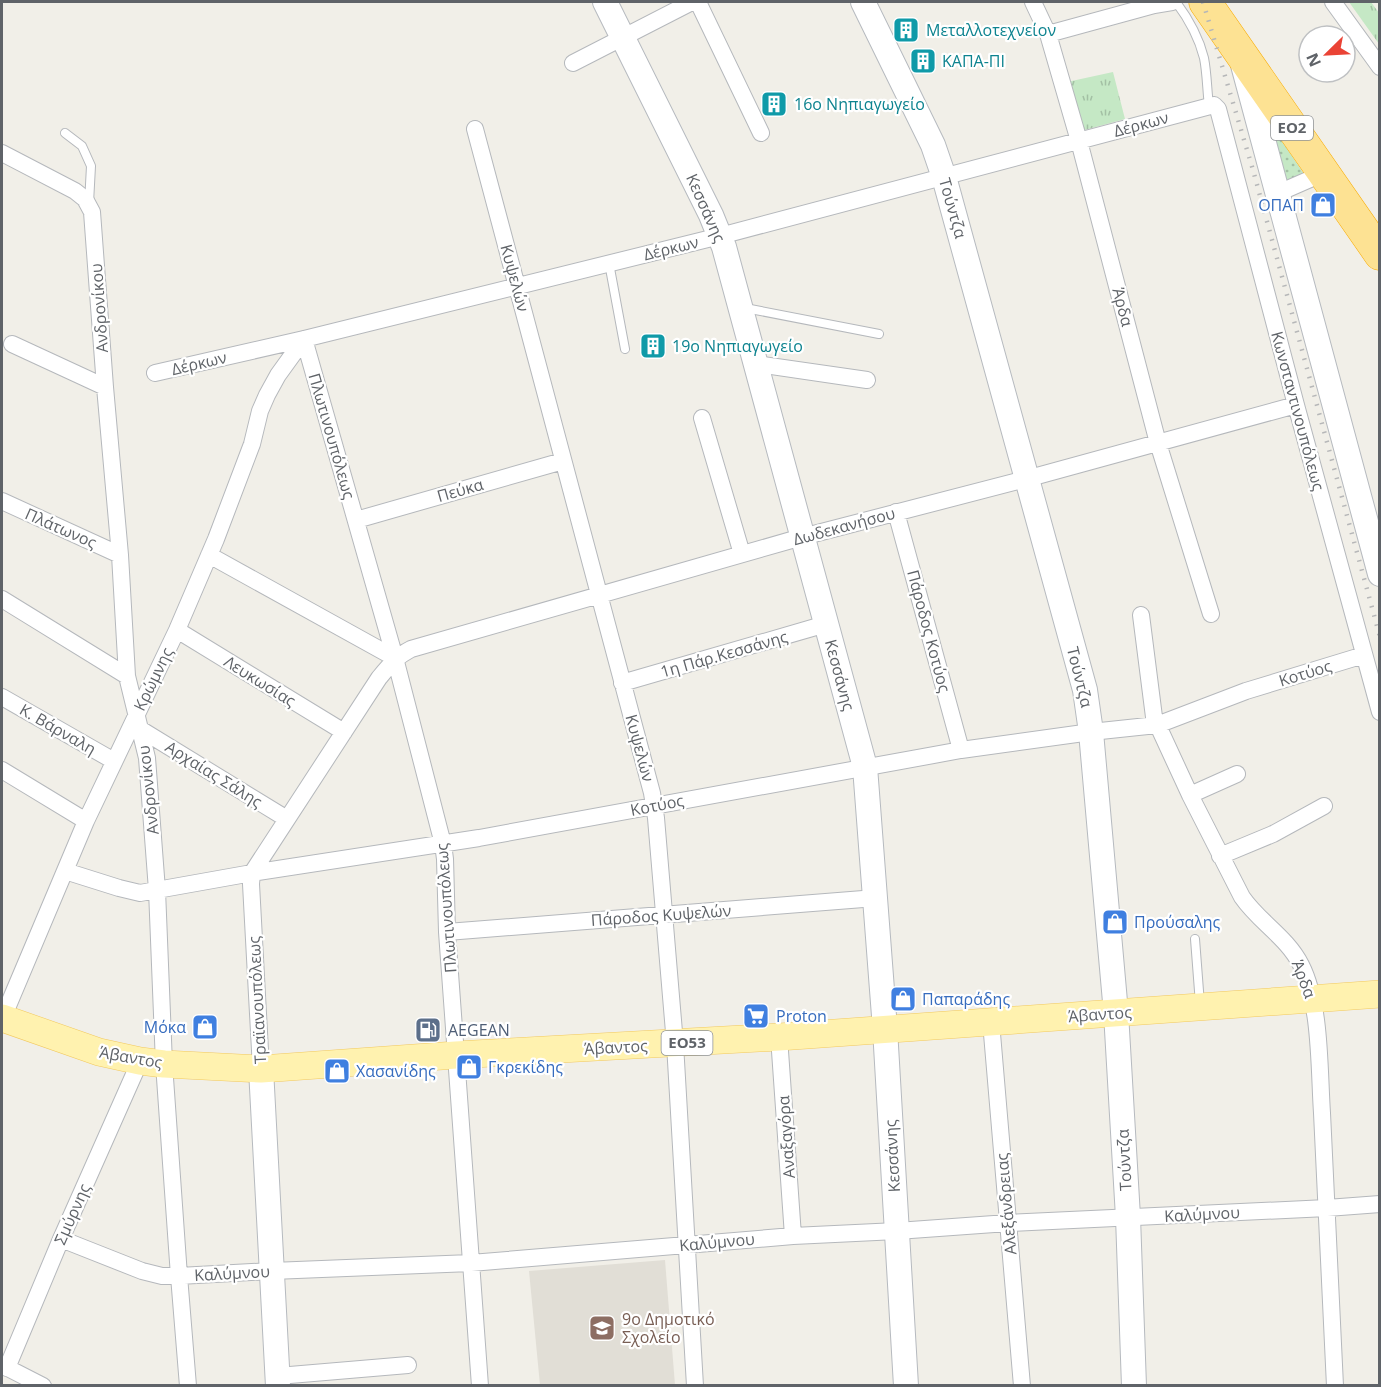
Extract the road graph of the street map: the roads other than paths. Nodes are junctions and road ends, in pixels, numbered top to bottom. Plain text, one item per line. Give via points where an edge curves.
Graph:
1 (605, 2) edge
2 (692, 2) edge
3 (698, 2) edge
4 (863, 2) edge
5 (1033, 2) edge
6 (1174, 2) edge
7 (1205, 2) edge
8 (1333, 2) edge
9 (1048, 33) junction
10 (623, 37) junction
11 (1239, 51) junction
12 (573, 63) dead end
13 (1380, 66) edge
14 (1214, 107) junction
15 (475, 129) dead end
16 (65, 133) dead end
17 (761, 133) dead end
18 (1078, 141) junction
19 (2, 153) edge
20 (1324, 173) junction
21 (944, 177) junction
22 (1276, 194) junction
23 (87, 203) junction
24 (720, 236) junction
25 (1380, 254) edge
26 (609, 264) junction
27 (517, 286) junction
28 (741, 308) junction
29 (879, 333) dead end
30 (304, 339) junction
31 (12, 344) dead end
32 (626, 349) dead end
33 (757, 364) junction
34 (154, 373) dead end
35 (867, 380) dead end
36 (105, 387) junction
37 (1296, 405) junction
38 (702, 418) dead end
39 (1158, 443) junction
40 (563, 460) junction
41 (1026, 478) junction
42 (2, 501) edge
43 (896, 512) junction
44 (356, 520) junction
45 (802, 537) junction
46 (742, 554) junction
47 (120, 555) junction
48 (209, 555) junction
49 (1380, 574) edge
50 (599, 595) junction
51 (2, 599) edge
52 (1211, 614) dead end
53 (1141, 615) dead end
54 (826, 624) junction
55 (177, 630) junction
56 (1364, 655) junction
57 (395, 658) junction
58 (127, 676) junction
59 (622, 683) junction
60 (2, 697) edge
61 (1380, 712) edge
62 (138, 722) junction
63 (1157, 725) junction
64 (344, 732) junction
65 (1091, 732) junction
66 (961, 750) junction
67 (114, 761) junction
68 (865, 766) junction
69 (2, 770) edge
70 (1237, 774) dead end
71 (1190, 795) junction
72 (654, 806) junction
73 (1324, 806) dead end
74 (287, 819) junction
75 (86, 821) junction
76 (443, 844) junction
77 (1220, 856) junction
78 (65, 871) junction
79 (252, 873) junction
80 (157, 890) junction
81 (876, 898) junction
82 (663, 914) junction
83 (447, 932) junction
84 (1195, 939) dead end
85 (1380, 994) edge
86 (1314, 1000) junction
87 (1200, 1008) junction
88 (1116, 1013) junction
89 (2, 1019) edge
90 (991, 1022) junction
91 (885, 1029) junction
92 (779, 1037) junction
93 (675, 1044) junction
94 (456, 1055) junction
95 (152, 1062) junction
96 (261, 1069) junction
97 (1380, 1204) edge
98 (1327, 1208) junction
99 (1128, 1217) junction
100 (1008, 1223) junction
101 (897, 1231) junction
102 (794, 1236) junction
103 (61, 1239) junction
104 (687, 1245) junction
105 (471, 1263) junction
106 (272, 1271) junction
107 (179, 1276) junction
108 (408, 1365) dead end
109 (4, 1366) edge
110 (278, 1381) edge
111 (43, 1386) edge
112 (188, 1386) edge
113 (480, 1386) edge
114 (695, 1386) edge
115 (906, 1386) edge
116 (1022, 1386) edge
117 (1134, 1386) edge
118 (1335, 1386) edge

1 - 10 street, Κεσσάνης
2 - 10 street
3 - 17 street
4 - 21 street, Τούντζα via 933,145
5 - 9 street, Άρδα
6 - 9 street
6 - 14 lane via 1202,51
7 - 11 highway, ΕΟ2
8 - 13 street
9 - 18 street, Άρδα
10 - 12 street
10 - 24 street, Κεσσάνης
11 - 20 highway, ΕΟ2
11 - 22 street
14 - 18 street, Δέρκων
14 - 37 street, Κωνσταντινουπόλεως
15 - 27 street, Κυψελών
16 - 23 lane via 82,146 91,166
18 - 21 street, Δέρκων
18 - 39 street, Άρδα
19 - 23 street via 75,191
20 - 22 street
20 - 25 highway, ΕΟ2
21 - 24 street, Δέρκων
21 - 41 street, Τούντζα
22 - 49 street
23 - 36 street, Ανδρονίκου via 92,212
24 - 26 street, Δέρκων
24 - 28 street, Κεσσάνης
26 - 27 street, Δέρκων
26 - 32 lane
27 - 30 street, Δέρκων
27 - 40 street, Κυψελών
28 - 29 lane
28 - 33 street, Κεσσάνης
30 - 34 street, Δέρκων
30 - 44 street, Πλωτινουπόλεως
30 - 48 street, Κρώμνης via 267,395
31 - 36 street
33 - 35 street
33 - 45 street, Κεσσάνης
36 - 47 street, Ανδρονίκου
37 - 39 street, Δωδεκανήσου
37 - 56 street, Κωνσταντινουπόλεως
38 - 46 street
39 - 41 street, Δωδεκανήσου
39 - 52 street, Άρδα
40 - 44 street, Πεύκα
40 - 50 street, Κυψελών
41 - 43 street, Δωδεκανήσου
41 - 65 street, Τούντζα via 1085,690
42 - 47 street, Πλάτωνος
43 - 45 street, Δωδεκανήσου
43 - 66 street, Πάροδος Κοτύος
44 - 57 street, Πλωτινουπόλεως
45 - 46 street, Δωδεκανήσου
45 - 54 street, Κεσσάνης
46 - 50 street, Δωδεκανήσου
47 - 58 street, Ανδρονίκου
48 - 55 street, Κρώμνης
48 - 57 street
50 - 57 street, Δωδεκανήσου via 411,649
50 - 59 street, Κυψελών
51 - 58 street
53 - 63 street, Άρδα
54 - 59 street, 1η Πάρ.Κεσσάνης
54 - 68 street, Κεσσάνης
55 - 62 street, Κρώμνης
55 - 64 street, Λευκωσίας
56 - 61 street, Κωνσταντινουπόλεως
56 - 63 street, Κοτύος via 1246,691
57 - 64 street
57 - 76 street, Πλωτινουπόλεως
58 - 62 street, Ανδρονίκου
59 - 72 street, Κυψελών
60 - 67 street, Κ. Βάρναλη
62 - 67 street, Κρώμνης
62 - 74 street, Αρχαίας Σάλης
62 - 80 street, Ανδρονίκου via 147,758
63 - 65 street, Κοτύος
63 - 71 street, Άρδα
64 - 74 street
65 - 66 street, Κοτύος
65 - 88 street, Τούντζα
66 - 68 street, Κοτύος
67 - 75 street, Κρώμνης
68 - 72 street, Κοτύος
68 - 81 street, Κεσσάνης
69 - 75 street
70 - 71 street
71 - 77 street, Άρδα
72 - 76 street, Κοτύος
72 - 82 street, Κυψελών
73 - 77 street via 1273,834
74 - 79 street
75 - 78 street, Κρώμνης
76 - 79 street, Κοτύος
76 - 83 street, Πλωτινουπόλεως
77 - 86 street, Άρδα via 1251,909 1297,957
78 - 80 street, Κοτύος via 119,888
78 - 89 street, Κρώμνης
79 - 80 street, Κοτύος
79 - 96 street, Τραϊανουπόλεως
80 - 95 street, Ανδρονίκου
81 - 82 street, Πάροδος Κυψελών
81 - 91 street, Κεσσάνης
82 - 83 street, Πάροδος Κυψελών
82 - 93 street, Κυψελών
83 - 94 street, Πλωτινουπόλεως
84 - 87 lane
85 - 86 main road, Άβαντος / ΕΟ53
86 - 87 main road, Άβαντος / ΕΟ53
86 - 98 street, Άρδα
87 - 88 main road, Άβαντος / ΕΟ53
88 - 90 main road, Άβαντος / ΕΟ53
88 - 99 street, Τούντζα
89 - 95 main road, Άβαντος / ΕΟ53 via 99,1052
90 - 91 main road, Άβαντος / ΕΟ53
90 - 100 street, Αλεξάνδρειας
91 - 92 main road, Άβαντος / ΕΟ53
91 - 101 street, Κεσσάνης
92 - 93 main road, Άβαντος / ΕΟ53
92 - 102 street, Αναξαγόρα
93 - 94 main road, Άβαντος / ΕΟ53
93 - 104 street, Κυψελών
94 - 96 main road, Άβαντος / ΕΟ53
94 - 105 street, Πλωτινουπόλεως
95 - 96 main road, Άβαντος / ΕΟ53
95 - 103 street, Σμύρνης
95 - 107 street, Ανδρονίκου
96 - 106 street, Τραϊανουπόλεως
97 - 98 street, Καλύμνου
98 - 99 street, Καλύμνου
98 - 118 street, Άρδα
99 - 100 street, Καλύμνου
99 - 117 street, Τούντζα
100 - 101 street, Καλύμνου
100 - 116 street, Αλεξάνδρειας
101 - 102 street, Καλύμνου
101 - 115 street, Κεσσάνης
102 - 104 street, Καλύμνου
103 - 107 street, Καλύμνου via 142,1271
103 - 109 street, Σμύρνης
104 - 105 street, Καλύμνου
104 - 114 street, Κυψελών
105 - 106 street, Καλύμνου
105 - 113 street, Πλωτινουπόλεως
106 - 107 street, Καλύμνου
106 - 110 street, Τραϊανουπόλεως
107 - 112 street, Ανδρονίκου
108 - 110 street
109 - 111 street

